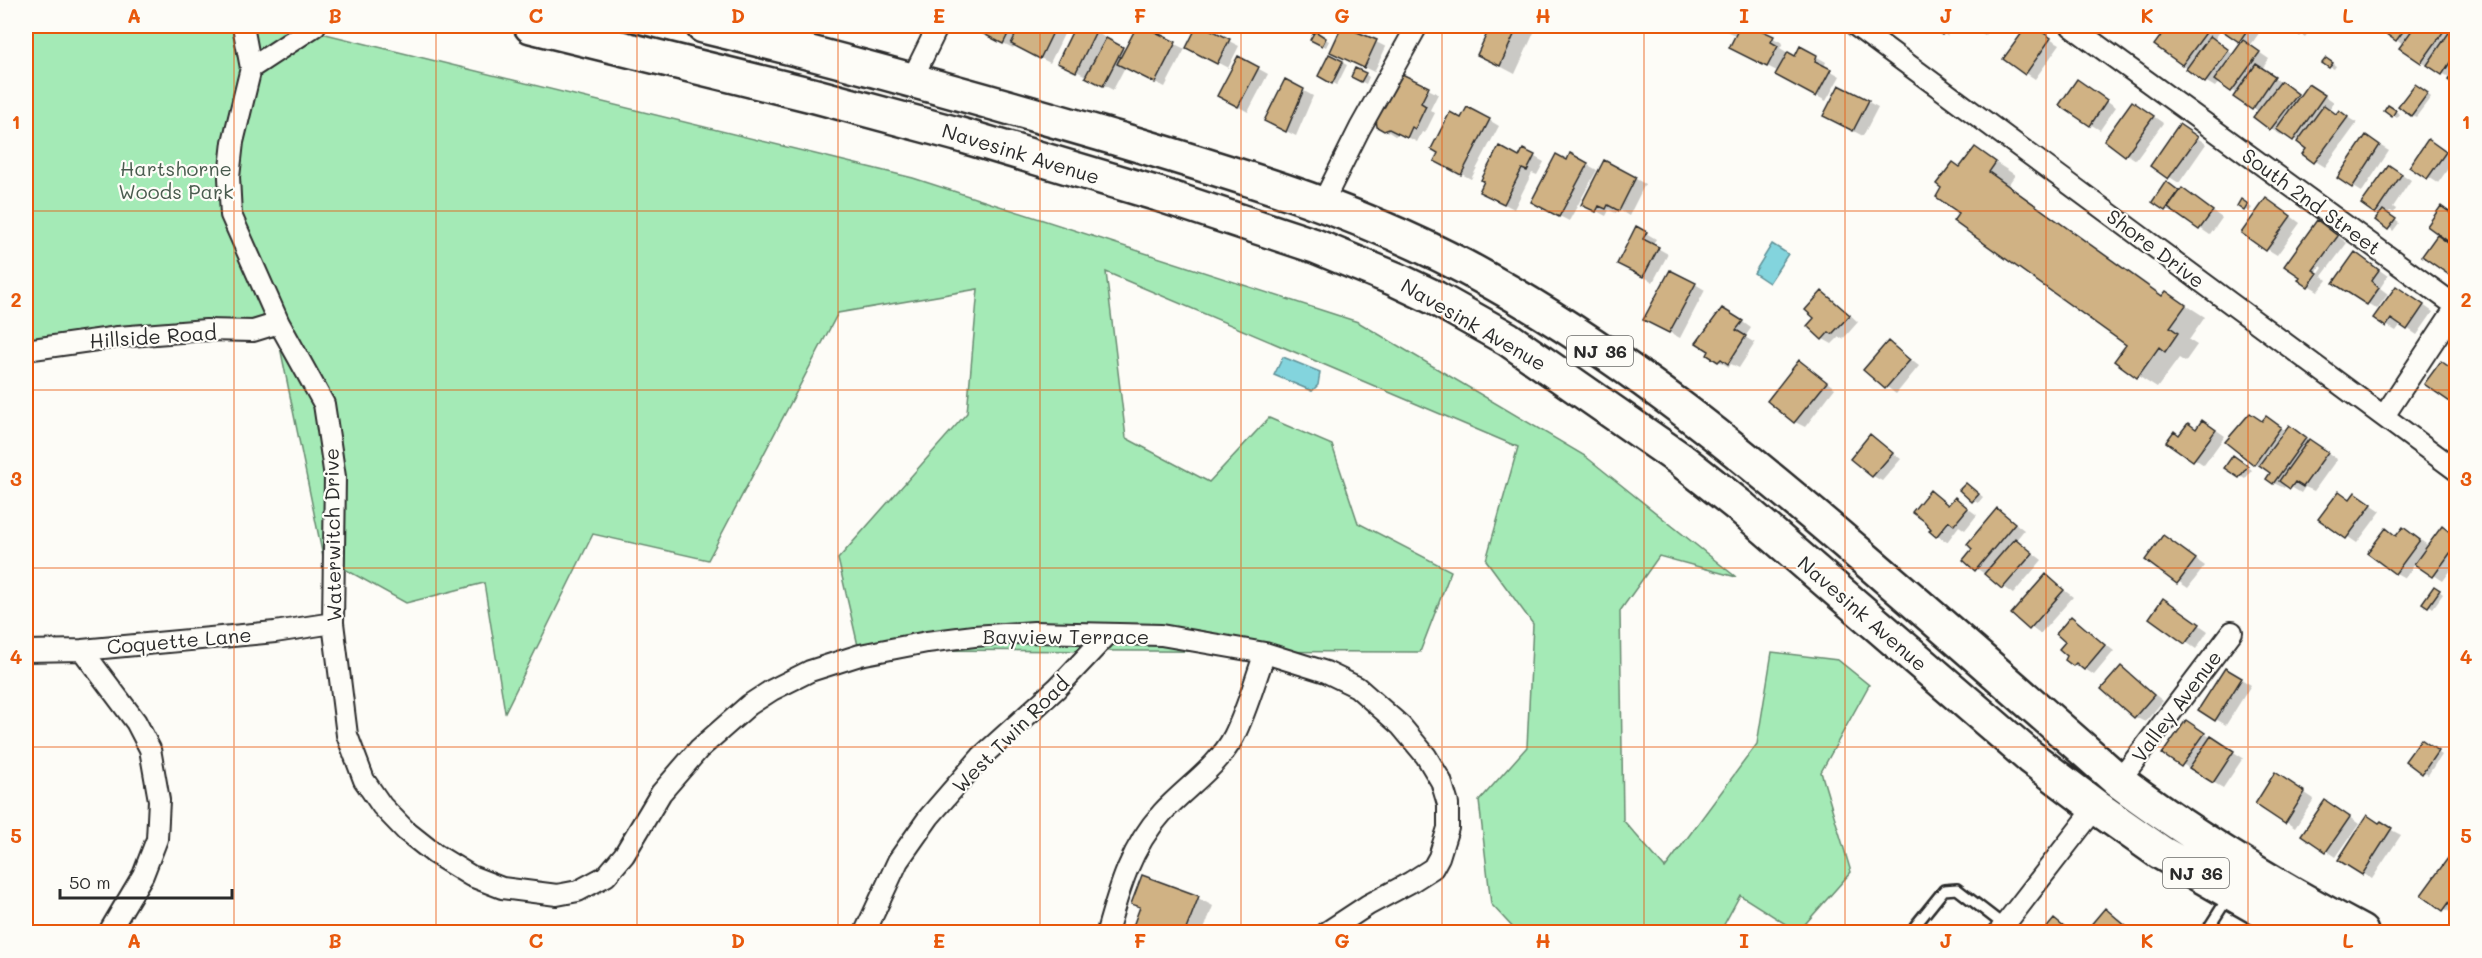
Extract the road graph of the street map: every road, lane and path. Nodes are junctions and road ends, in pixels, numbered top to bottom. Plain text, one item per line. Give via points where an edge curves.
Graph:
1 (243, 26) edge
2 (315, 26) edge
3 (531, 26) edge
4 (703, 26) edge
5 (938, 26) edge
6 (1417, 26) edge
7 (1856, 26) edge
8 (2071, 26) edge
9 (251, 68) junction
10 (912, 79) junction
11 (1322, 204) junction
12 (2457, 306) edge
13 (279, 322) junction
14 (26, 350) edge
15 (2384, 416) junction
16 (2457, 470) edge
17 (333, 623) junction
18 (2232, 632) dead end
19 (1108, 634) junction
20 (82, 650) junction
21 (26, 651) edge
22 (1264, 653) junction
23 (2119, 781) junction
24 (2096, 807) junction
25 (494, 885) joint
26 (2230, 894) junction
27 (1915, 926) dead end
28 (2002, 929) edge
29 (109, 933) edge
30 (865, 933) edge
31 (1107, 933) edge
32 (1327, 933) edge
33 (2206, 933) edge
34 (2300, 933) edge
35 (2361, 933) edge

1 - 9 street
2 - 9 street
3 - 24 highway, Navesink Avenue / NJ 36 via 957,134 1315,246 1435,298 1508,339 1680,459 2030,757
4 - 10 highway, Navesink Avenue / NJ 36
5 - 10 street
6 - 11 street
7 - 15 street, Shore Drive
8 - 12 street, South 2nd Street
9 - 13 street, Waterwitch Drive via 233,142 229,198 231,215
10 - 11 highway, Navesink Avenue / NJ 36 via 1219,169
11 - 23 highway, Navesink Avenue / NJ 36 via 1417,243 1491,281 1591,344 1693,417 1790,494
12 - 15 street
13 - 14 street, Hillside Road via 253,331 206,330 118,337
13 - 17 street, Waterwitch Drive via 324,404 329,425 335,477
15 - 16 street, Shore Drive
17 - 20 street, Coquette Lane
17 - 25 street, Waterwitch Drive via 347,735 364,780 406,831 435,854
18 - 23 street, Valley Avenue
19 - 22 street, Bayview Terrace via 1161,635
19 - 25 street, Bayview Terrace via 1034,632 939,640 860,655 810,671 749,705 699,749 661,793 624,855 606,876 578,891 557,895
19 - 30 street, West Twin Road via 1057,688 981,757 929,817 898,861
20 - 21 street, Coquette Lane
20 - 29 street via 141,731 150,749 159,800 157,839 143,875
22 - 31 street via 1234,735 1220,757 1162,813 1139,842
22 - 32 street, Bayview Terrace via 1326,672 1357,687 1401,726 1426,756 1448,804 1448,828 1433,868
23 - 35 highway, Navesink Avenue / NJ 36 via 2229,858
24 - 26 highway, Navesink Avenue / NJ 36
24 - 28 street
26 - 33 lane
26 - 34 highway, Navesink Avenue / NJ 36
27 - 28 lane via 1944,890 1951,888

